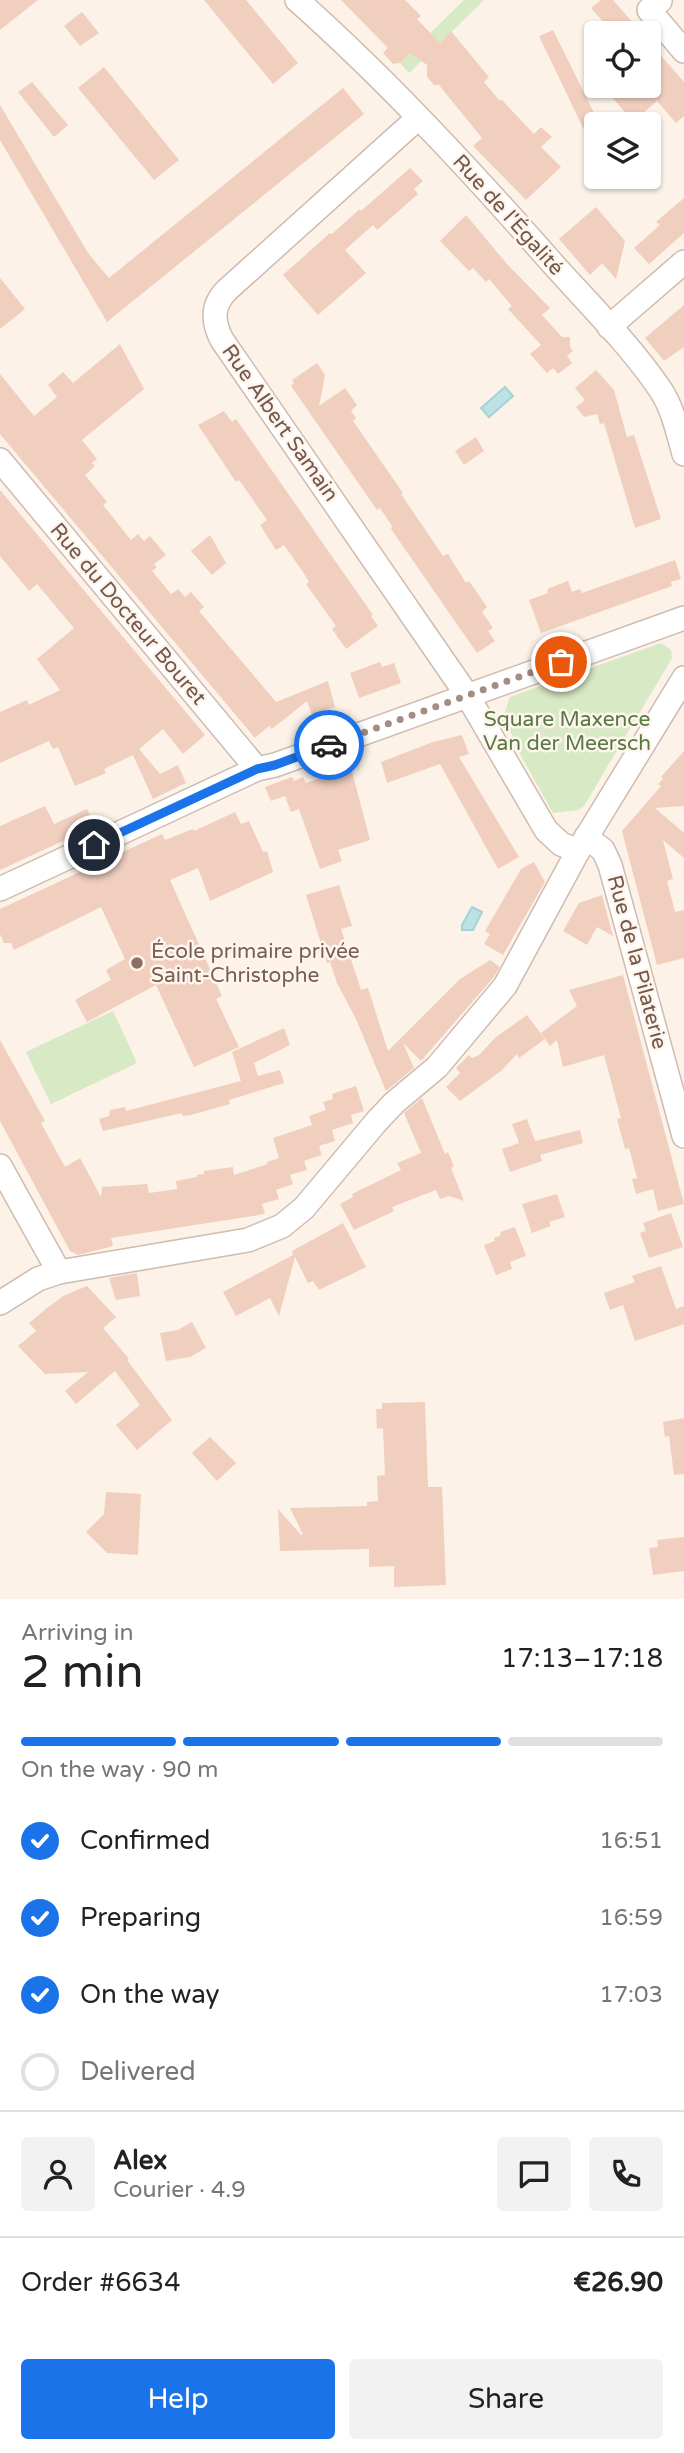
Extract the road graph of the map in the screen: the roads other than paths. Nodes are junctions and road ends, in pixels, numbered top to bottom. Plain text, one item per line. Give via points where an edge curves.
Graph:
1 (297, 0) edge
2 (660, 1) edge
3 (684, 51) edge
4 (418, 118) junction
5 (684, 262) edge
6 (609, 327) junction
7 (684, 454) edge
8 (0, 460) edge
9 (678, 626) edge
10 (684, 678) edge
11 (467, 695) junction
12 (257, 769) junction
13 (582, 844) junction
14 (0, 889) edge
15 (684, 1136) edge
16 (0, 1166) edge
17 (59, 1272) junction
18 (0, 1303) edge

1 - 4 street, Rue de l'Égalité
2 - 3 street via 649,10
4 - 6 street, Rue de l'Égalité
4 - 11 street, Rue Albert Samain via 226,290 217,303 214,321 222,340
5 - 6 street
6 - 7 street, Rue de l'Égalité via 661,390
8 - 12 street, Rue du Docteur Bouret
9 - 11 street
10 - 13 street
11 - 12 street
11 - 13 street, Rue de la Pilaterie via 546,830 561,844
12 - 14 street
13 - 15 street, Rue de la Pilaterie via 603,850 610,865
13 - 17 street via 497,996 292,1218 248,1241
16 - 17 street
17 - 18 street via 38,1279

